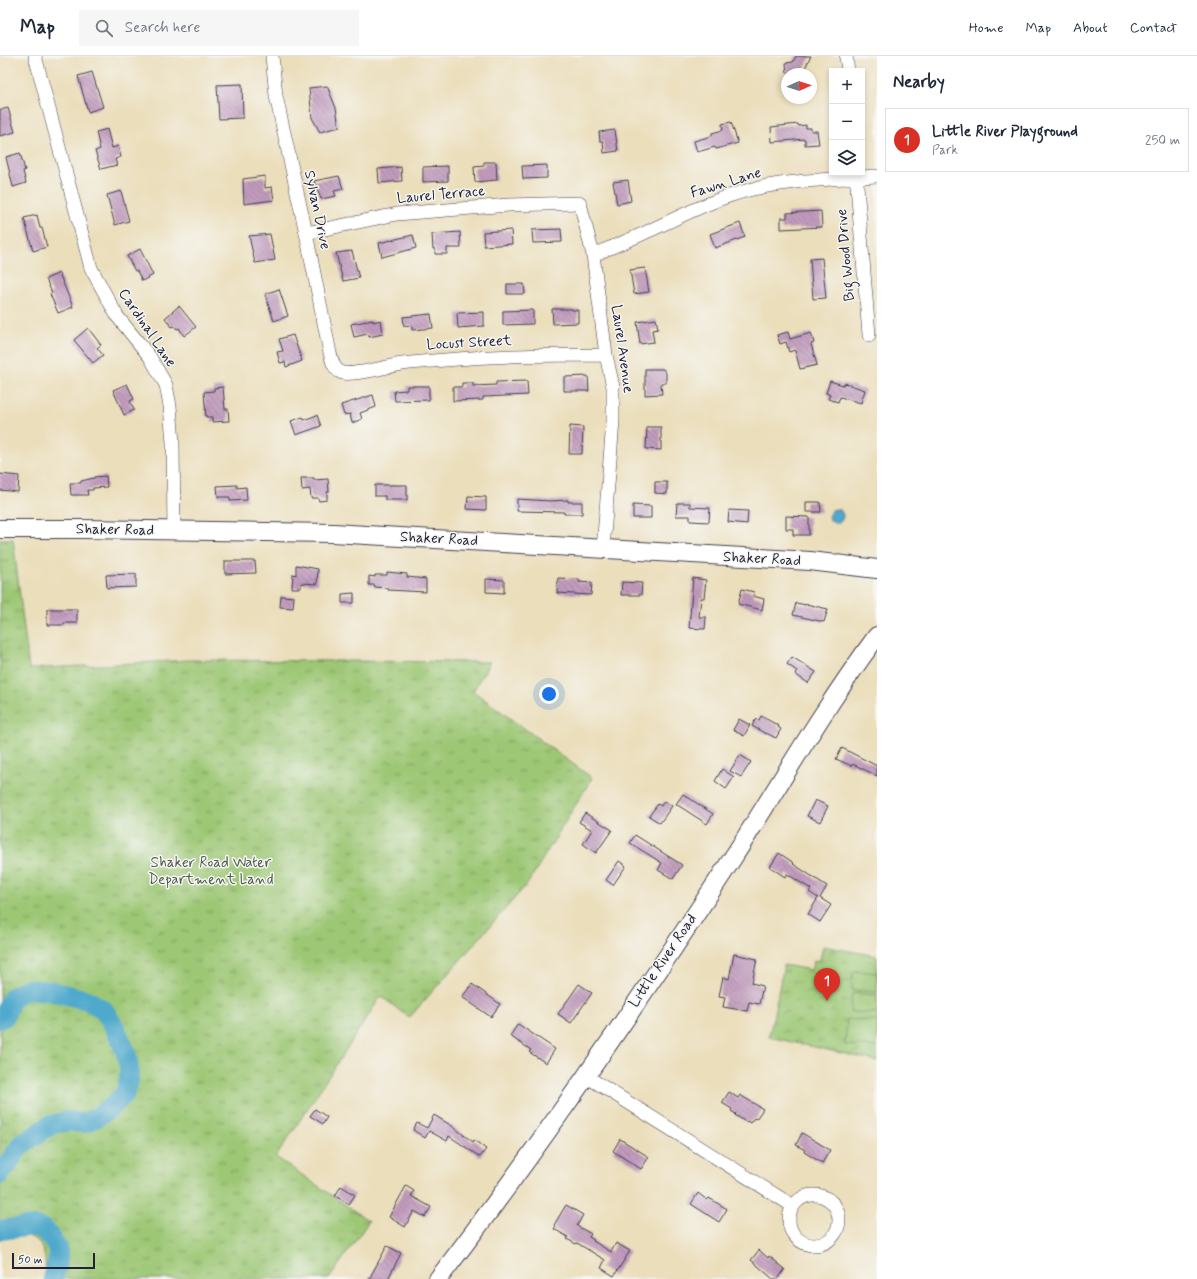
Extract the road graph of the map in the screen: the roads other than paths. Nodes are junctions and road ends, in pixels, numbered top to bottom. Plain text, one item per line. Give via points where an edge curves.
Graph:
1 (35, 56) edge
2 (272, 56) edge
3 (846, 56) edge
4 (848, 68) edge
5 (865, 175) edge
6 (848, 176) edge
7 (856, 176) edge
8 (877, 176) edge
9 (580, 203) joint
10 (306, 233) junction
11 (593, 255) junction
12 (868, 335) dead end
13 (606, 354) junction
14 (336, 370) joint
15 (0, 529) edge
16 (174, 531) junction
17 (603, 549) junction
18 (877, 569) edge
19 (877, 636) edge
20 (586, 1076) junction
21 (793, 1206) dead end
22 (438, 1279) edge

1 - 16 street, Cardinal Lane via 91,268 117,316 150,356 166,385 173,443
2 - 10 street, Sylvan Drive via 276,96
3 - 4 street
5 - 8 street, Fawn Lane
6 - 11 street, Fawn Lane via 753,189 720,199
7 - 12 street, Big Wood Drive
9 - 10 street, Laurel Terrace via 397,214
9 - 11 street, Laurel Avenue
10 - 14 street, Sylvan Drive via 330,353
11 - 13 street, Laurel Avenue
13 - 14 street, Locust Street via 460,358 407,363 356,373
13 - 17 street, Laurel Avenue via 613,387 613,414
15 - 16 street, Shaker Road
16 - 17 street, Shaker Road via 334,533
17 - 18 street, Shaker Road via 810,562
19 - 20 street, Little River Road via 852,669 734,856
20 - 21 street
20 - 22 street, Little River Road via 491,1210

